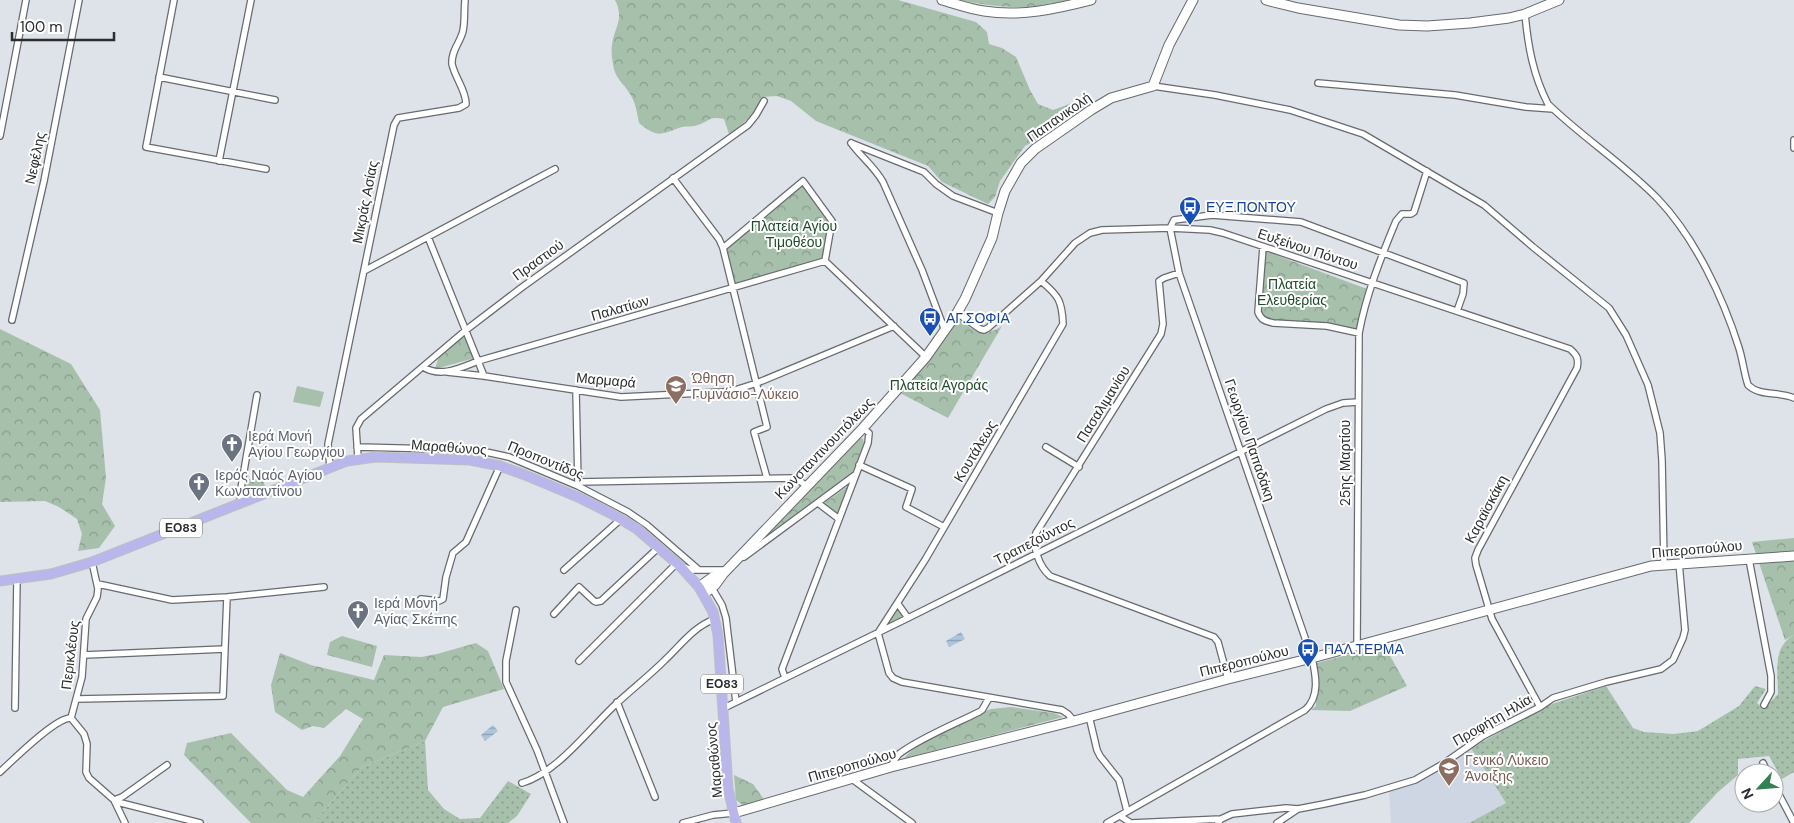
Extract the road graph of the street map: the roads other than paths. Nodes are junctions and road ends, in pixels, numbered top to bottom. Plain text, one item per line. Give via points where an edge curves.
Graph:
1 (26, 0) edge
2 (79, 0) edge
3 (174, 0) edge
4 (251, 0) edge
5 (465, 0) edge
6 (942, 0) edge
7 (1091, 0) edge
8 (1193, 0) edge
9 (1266, 0) edge
10 (1559, 0) edge
11 (1525, 14) junction
12 (159, 77) junction
13 (1318, 84) dead end
14 (1153, 86) junction
15 (233, 92) junction
16 (275, 100) dead end
17 (764, 101) dead end
18 (1553, 109) junction
19 (0, 136) edge
20 (1794, 140) edge
21 (1794, 148) edge
22 (219, 161) junction
23 (555, 168) dead end
24 (266, 169) dead end
25 (1427, 171) junction
26 (673, 178) junction
27 (998, 214) junction
28 (1170, 228) junction
29 (428, 237) junction
30 (1262, 247) junction
31 (724, 248) junction
32 (1384, 252) junction
33 (368, 255) junction
34 (826, 261) junction
35 (380, 262) junction
36 (364, 271) junction
37 (1179, 273) junction
38 (1041, 281) junction
39 (1373, 283) junction
40 (734, 288) junction
41 (1457, 311) junction
42 (957, 313) junction
43 (12, 320) dead end
44 (894, 326) junction
45 (466, 330) junction
46 (945, 330) junction
47 (1358, 333) junction
48 (1576, 354) joint
49 (926, 357) junction
50 (478, 362) junction
51 (423, 367) junction
52 (447, 372) junction
53 (484, 376) junction
54 (757, 383) junction
55 (576, 390) junction
56 (257, 395) dead end
57 (1794, 398) edge
58 (1358, 402) junction
59 (863, 428) junction
60 (357, 447) junction
61 (1046, 447) dead end
62 (1241, 450) junction
63 (358, 458) junction
64 (859, 465) junction
65 (500, 466) junction
66 (1079, 466) junction
67 (330, 467) junction
68 (855, 476) junction
69 (767, 478) junction
70 (578, 484) junction
71 (807, 486) junction
72 (241, 503) junction
73 (818, 503) junction
74 (620, 518) junction
75 (839, 519) junction
76 (944, 527) junction
77 (658, 546) junction
78 (1036, 554) junction
79 (1794, 556) edge
80 (1749, 559) junction
81 (92, 562) junction
82 (1679, 563) junction
83 (1664, 564) junction
84 (679, 565) junction
85 (564, 570) dead end
86 (698, 570) junction
87 (728, 570) junction
88 (16, 578) junction
89 (0, 582) edge
90 (98, 584) junction
91 (324, 587) dead end
92 (712, 588) junction
93 (702, 590) junction
94 (227, 597) junction
95 (421, 599) dead end
96 (898, 604) junction
97 (1488, 609) junction
98 (516, 610) dead end
99 (554, 614) dead end
100 (908, 618) junction
101 (715, 619) junction
102 (878, 633) junction
103 (1357, 645) junction
104 (225, 649) junction
105 (84, 655) junction
106 (1312, 658) junction
107 (579, 661) dead end
108 (785, 678) junction
109 (1228, 678) junction
110 (988, 698) junction
111 (77, 699) junction
112 (618, 702) junction
113 (736, 702) junction
114 (1764, 704) dead end
115 (1540, 707) junction
116 (15, 708) dead end
117 (724, 708) junction
118 (1089, 716) junction
119 (70, 718) junction
120 (1074, 721) junction
121 (167, 765) dead end
122 (891, 767) junction
123 (545, 771) junction
124 (0, 772) edge
125 (852, 779) junction
126 (522, 783) dead end
127 (655, 797) dead end
128 (114, 800) junction
129 (1784, 804) edge
130 (1298, 809) junction
131 (1127, 811) junction
132 (734, 813) junction
133 (1120, 816) junction
134 (1220, 821) edge
135 (125, 823) edge
136 (200, 823) edge
137 (564, 823) edge
138 (683, 823) edge
139 (736, 823) edge
140 (912, 823) edge
141 (1107, 823) edge
142 (1277, 823) edge
143 (1794, 823) edge

1 - 19 street
2 - 43 street, Νεφέλης via 44,182
3 - 12 street
4 - 15 street
5 - 33 street, Μικράς Ασίας via 462,32 452,62 466,104 459,108 398,118
6 - 7 street via 982,11 1010,13
8 - 14 street via 1169,45
9 - 11 street via 1400,25 1470,23
10 - 11 street
11 - 18 street via 1532,66 1539,87
12 - 15 street
12 - 22 street via 146,147
13 - 18 street via 1455,95
14 - 25 street via 1230,98 1308,116 1363,134
14 - 27 street, Παπανικολή via 1111,98 1035,149 1014,174
15 - 16 street
15 - 22 street
17 - 26 street, Πραστιού via 751,122
18 - 57 street via 1658,199 1686,235 1724,309 1739,348 1748,386 1760,392
20 - 21 street
22 - 24 street
23 - 29 street
25 - 32 street, 25ης Μαρτίου via 1415,210 1398,217
25 - 83 street via 1484,205 1613,312 1648,385 1660,433
26 - 31 street
26 - 45 street, Πραστιού
27 - 42 street, Παπανικολή via 992,238
27 - 46 street via 953,196 924,172 851,143 883,182
28 - 30 street, Ευξείνου Πόντου via 1210,230
28 - 32 street via 1174,220 1212,215 1301,222
28 - 37 street, Γεωργίου Παπαδάκη
28 - 38 street, Ευξείνου Πόντου via 1090,233 1075,243
29 - 35 street
29 - 45 street
30 - 39 street, Ευξείνου Πόντου
30 - 47 street via 1260,317 1273,323 1327,326
31 - 34 street via 803,181 832,221
31 - 40 street
32 - 39 street, 25ης Μαρτίου
32 - 41 street via 1464,283
33 - 35 street
33 - 36 street, Μικράς Ασίας
34 - 40 street, Παλατίων
34 - 44 street
35 - 36 street
36 - 67 street, Μικράς Ασίας via 328,444
37 - 62 street, Γεωργίου Παπαδάκη
37 - 66 street, Πασαλιμανίου via 1160,281 1161,334
38 - 42 street, Ευξείνου Πόντου via 984,330
38 - 76 street, Κουτάλεως via 1056,294 1062,306 1063,324
39 - 41 street, Ευξείνου Πόντου
39 - 47 street, 25ης Μαρτίου
40 - 50 street, Παλατίων
40 - 54 street
41 - 48 street, Ευξείνου Πόντου via 1570,349
42 - 46 street, Κωνσταντινουπόλεως
44 - 49 street
44 - 54 street, Μαρμαρά
45 - 50 street
45 - 51 street, Πραστιού
46 - 49 street, Κωνσταντινουπόλεως
47 - 58 street, 25ης Μαρτίου
48 - 97 street, Καραϊσκάκη via 1577,368 1475,558
49 - 59 street, Κωνσταντινουπόλεως
50 - 52 street, Παλατίων
50 - 53 street
51 - 52 street, Παλατίων
51 - 60 street, Πραστιού via 360,419 356,428
52 - 53 street, Μαρμαρά
53 - 55 street, Μαρμαρά
54 - 55 street, Μαρμαρά via 723,392 621,397
54 - 69 street via 767,427 754,432
55 - 70 street
56 - 72 street
58 - 62 street, Τραπεζούντος via 1326,409
58 - 103 street, 25ης Μαρτίου
59 - 64 street via 869,432 868,443
59 - 71 street, Κωνσταντινουπόλεως
60 - 63 street, Πραστιού
60 - 70 street, Προποντίδος via 477,450 509,457
61 - 66 street
62 - 78 street, Τραπεζούντος
62 - 106 street, Γεωργίου Παπαδάκη
63 - 65 main road, Μαραθώνος / ΕΟ83 via 463,460
63 - 67 main road, Μαραθώνος / ΕΟ83
64 - 68 street
64 - 76 street via 912,489 906,507
65 - 74 main road, Μαραθώνος / ΕΟ83
65 - 95 street via 466,542 453,553 443,599
66 - 78 street, Πασαλιμανίου via 1036,533
67 - 72 main road, Μαραθώνος / ΕΟ83
68 - 73 street
68 - 75 street
69 - 70 street
69 - 71 street via 795,478
70 - 86 street, Προποντίδος via 647,525
71 - 87 street, Κωνσταντινουπόλεως
72 - 81 main road, Μαραθώνος / ΕΟ83
73 - 75 street
73 - 87 street
74 - 77 main road, Μαραθώνος / ΕΟ83
74 - 85 street
75 - 108 street via 782,669
76 - 96 street, Κουτάλεως
77 - 84 main road, Μαραθώνος / ΕΟ83
77 - 99 street via 601,601 594,601 579,587
78 - 100 street, Τραπεζούντος
78 - 109 street via 1050,576 1214,637
79 - 80 street, Πιπεροπούλου
80 - 82 street, Πιπεροπούλου
80 - 114 street via 1771,676 1771,692
81 - 88 main road, Μαραθώνος / ΕΟ83 via 51,574
81 - 90 street
82 - 83 street, Πιπεροπούλου
82 - 115 street, Προφήτη Ηλία via 1685,630 1673,660 1661,670 1606,682 1561,696
83 - 97 street, Πιπεροπούλου
84 - 86 street
84 - 93 main road, Μαραθώνος / ΕΟ83
84 - 107 street
86 - 87 street
87 - 92 street, Κωνσταντινουπόλεως
87 - 93 street, Κωνσταντινουπόλεως via 713,577
88 - 89 main road, Μαραθώνος / ΕΟ83
88 - 116 street
90 - 94 street via 172,600
90 - 105 street, Περικλέους via 97,597 86,619
91 - 94 street
92 - 93 street, Κωνσταντινουπόλεως
92 - 113 street via 722,605 727,626
93 - 101 main road, Μαραθώνος / ΕΟ83
94 - 104 street
96 - 100 street
96 - 102 street, Κουτάλεως
97 - 103 street, Πιπεροπούλου
97 - 115 street, Καραϊσκάκη
98 - 123 street via 506,678
100 - 102 street, Τραπεζούντος
101 - 112 street via 694,630
101 - 117 main road, Μαραθώνος / ΕΟ83
102 - 108 street, Τραπεζούντος
102 - 110 street via 893,678
103 - 106 street, Πιπεροπούλου
104 - 105 street
104 - 111 street via 223,696
105 - 111 street, Περικλέους
106 - 109 street, Πιπεροπούλου
106 - 131 street, Γεωργίου Παπαδάκη via 1315,684 1312,704 1305,710
108 - 113 street, Τραπεζούντος
109 - 118 street, Πιπεροπούλου
110 - 120 street via 1062,710
110 - 122 street via 982,710 899,754
111 - 119 street, Περικλέους
112 - 123 street
112 - 127 street
113 - 117 street, Τραπεζούντος
115 - 130 street, Προφήτη Ηλία via 1483,736 1415,780 1365,795
117 - 132 main road, Μαραθώνος / ΕΟ83 via 728,788
118 - 120 street, Πιπεροπούλου
118 - 131 street via 1097,750 1119,780
119 - 124 street via 44,732
119 - 128 street via 84,734 89,778
120 - 122 street, Πιπεροπούλου
121 - 128 street
122 - 125 street, Πιπεροπούλου
123 - 126 street
123 - 137 street
125 - 132 street, Πιπεροπούλου
125 - 140 street
128 - 135 street
128 - 136 street
129 - 143 street
130 - 134 street, Προφήτη Ηλία via 1232,814
130 - 142 street
131 - 133 street, Γεωργίου Παπαδάκη
132 - 138 street
132 - 139 main road, Μαραθώνος / ΕΟ83
133 - 134 street, Προφήτη Ηλία via 1130,822
133 - 141 street, Γεωργίου Παπαδάκη

